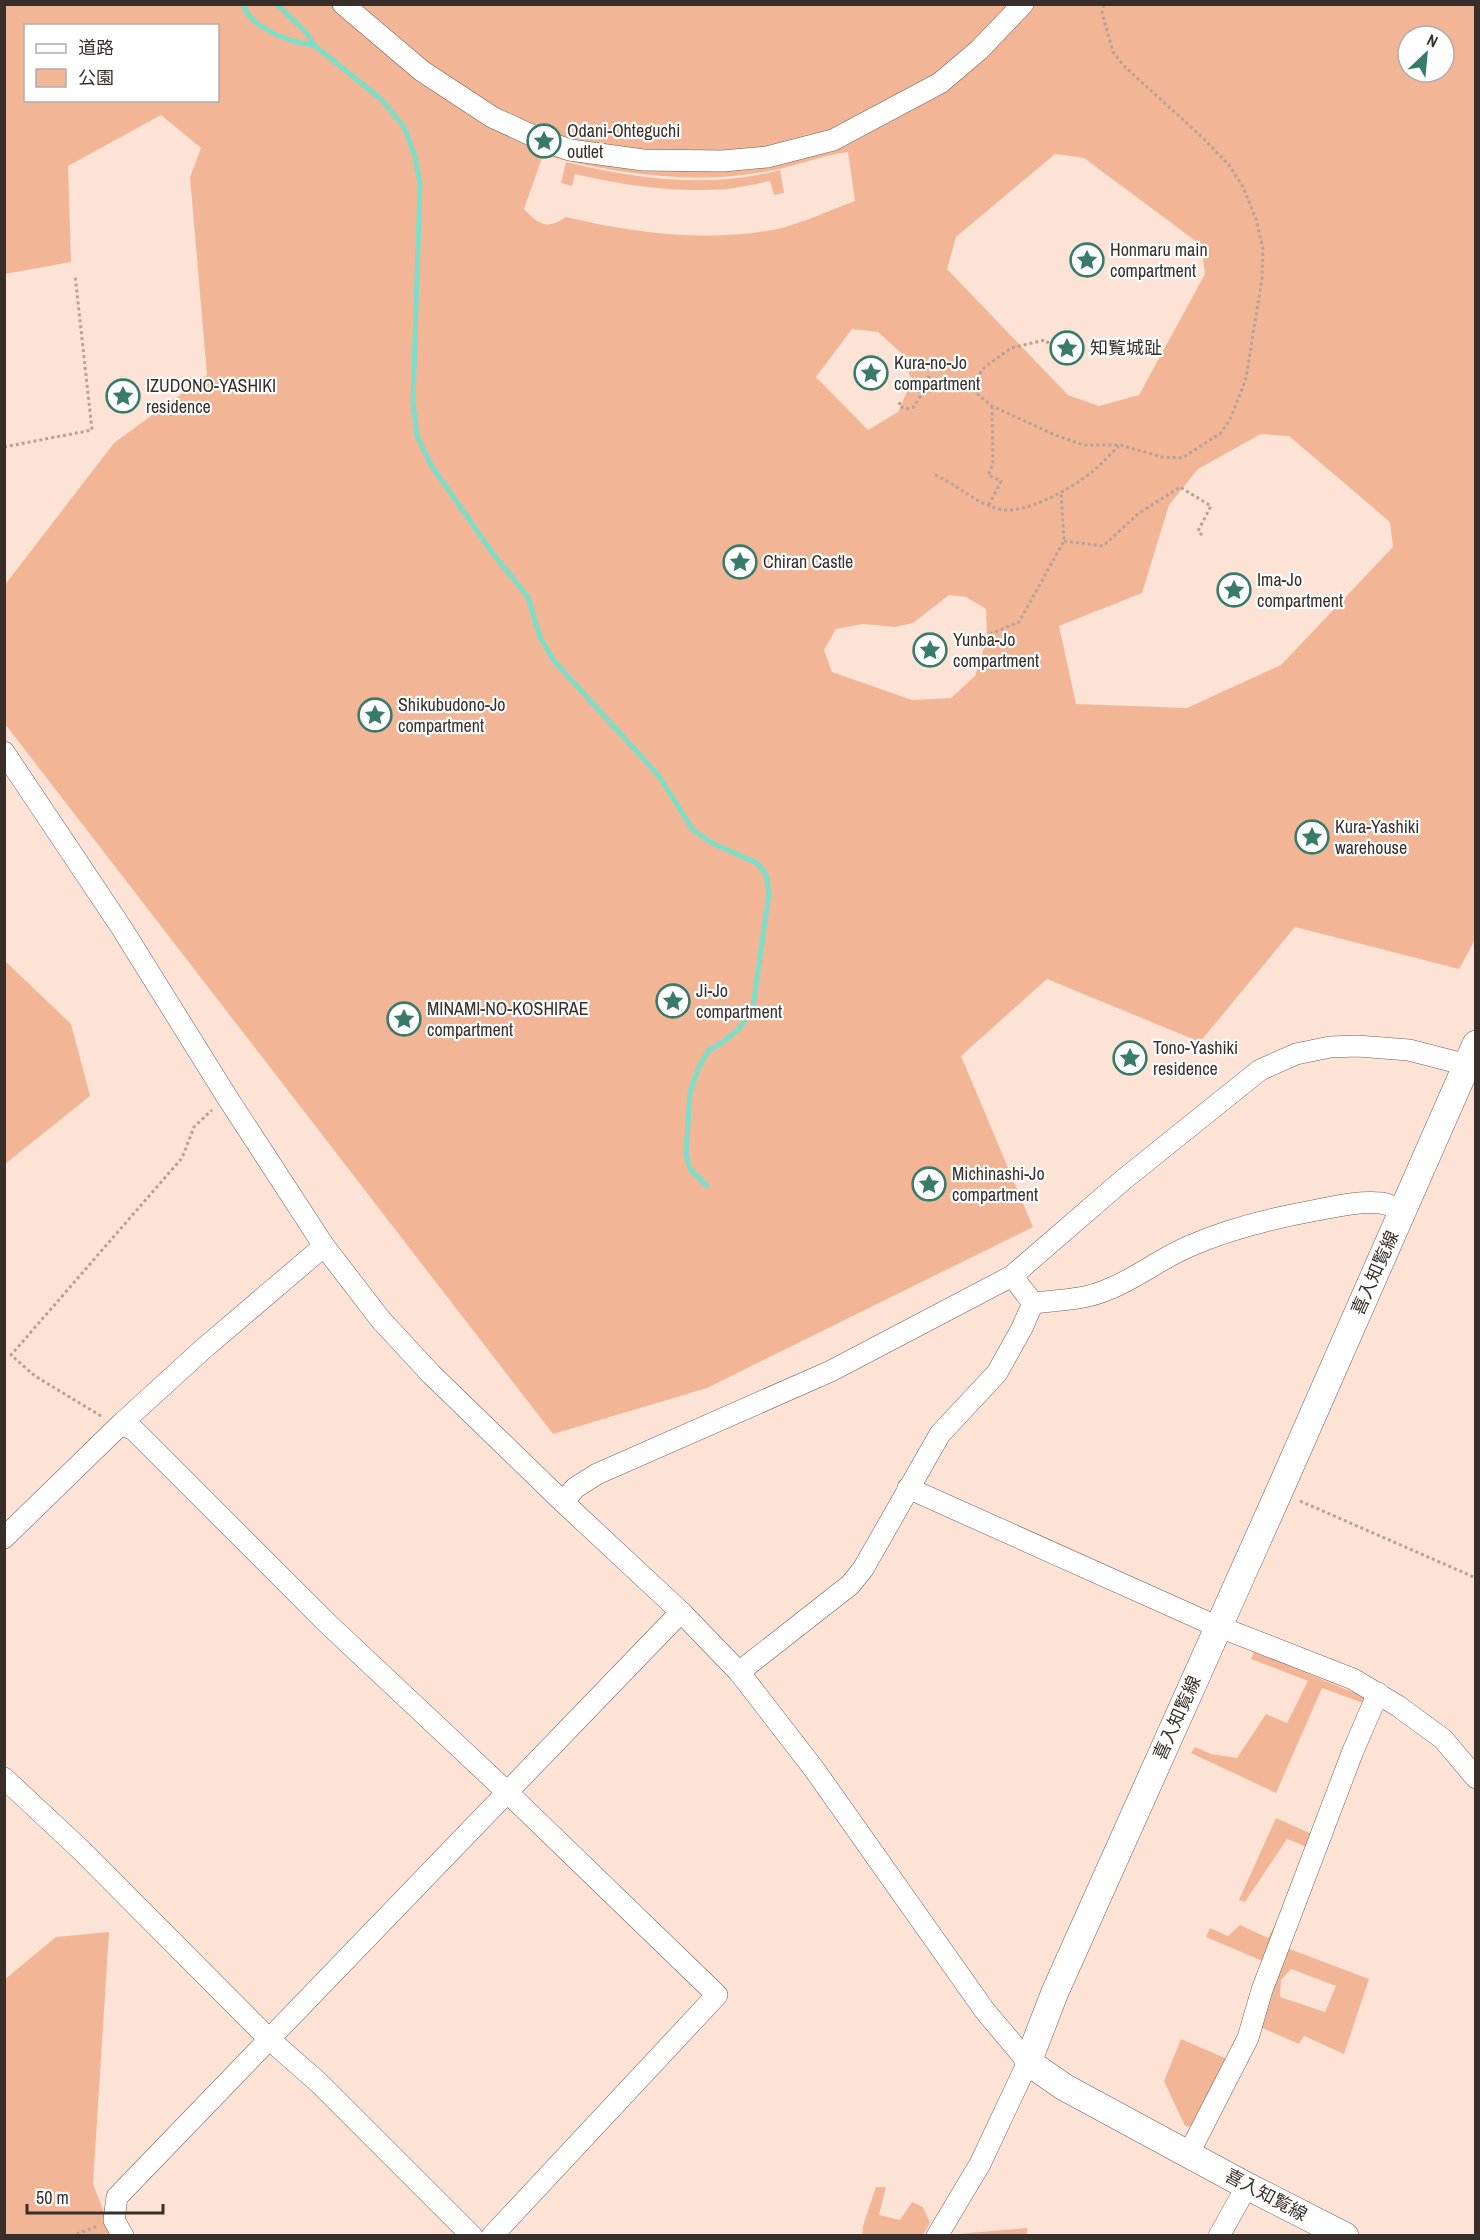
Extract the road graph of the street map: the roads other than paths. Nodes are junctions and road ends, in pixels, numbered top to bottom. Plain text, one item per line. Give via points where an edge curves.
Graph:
1 (343, 4) edge
2 (1023, 4) edge
3 (4, 752) edge
4 (1471, 1055) edge
5 (1403, 1210) junction
6 (324, 1246) junction
7 (1012, 1276) junction
8 (1033, 1302) junction
9 (121, 1424) junction
10 (908, 1488) junction
11 (563, 1502) junction
12 (4, 1538) edge
13 (681, 1612) junction
14 (1218, 1627) junction
15 (739, 1672) junction
16 (1378, 1693) junction
17 (4, 1778) edge
18 (1476, 1778) edge
19 (507, 1792) junction
20 (269, 2039) junction
21 (1028, 2062) junction
22 (1189, 2153) junction
23 (1247, 2186) junction
24 (119, 2228) edge
25 (472, 2235) edge
26 (492, 2235) edge
27 (937, 2235) edge
28 (1219, 2235) edge
29 (1345, 2235) edge

1 - 2 street via 422,71 492,117 544,141 570,150 643,160 723,161 767,157 833,140 940,82 979,50
3 - 6 street
4 - 5 main road, 喜入知覧線
4 - 7 street via 1330,1047 1296,1054 1260,1070
5 - 8 street via 1382,1203 1351,1203 1286,1215 1242,1226 1190,1246 1108,1290 1086,1297
5 - 14 main road, 喜入知覧線
6 - 9 street
6 - 11 street via 381,1320 431,1374
7 - 8 street
7 - 11 street via 831,1371 597,1474 575,1488
8 - 10 street via 997,1373 940,1434
9 - 12 street
9 - 19 street via 134,1430 328,1624
10 - 14 street
10 - 15 street via 850,1585
11 - 13 street
13 - 15 street
13 - 19 street
14 - 16 street via 1353,1679
14 - 21 main road, 喜入知覧線 via 1055,1992
15 - 21 street via 814,1769 985,2011
16 - 18 street via 1443,1739
16 - 22 street via 1266,1979 1248,2038
17 - 20 street
19 - 20 street
19 - 26 street via 717,1995
20 - 24 street via 117,2197
20 - 25 street via 318,2082
21 - 22 main road, 喜入知覧線 via 1064,2087
21 - 27 street via 980,2164
22 - 23 main road, 喜入知覧線
23 - 28 street
23 - 29 main road, 喜入知覧線

